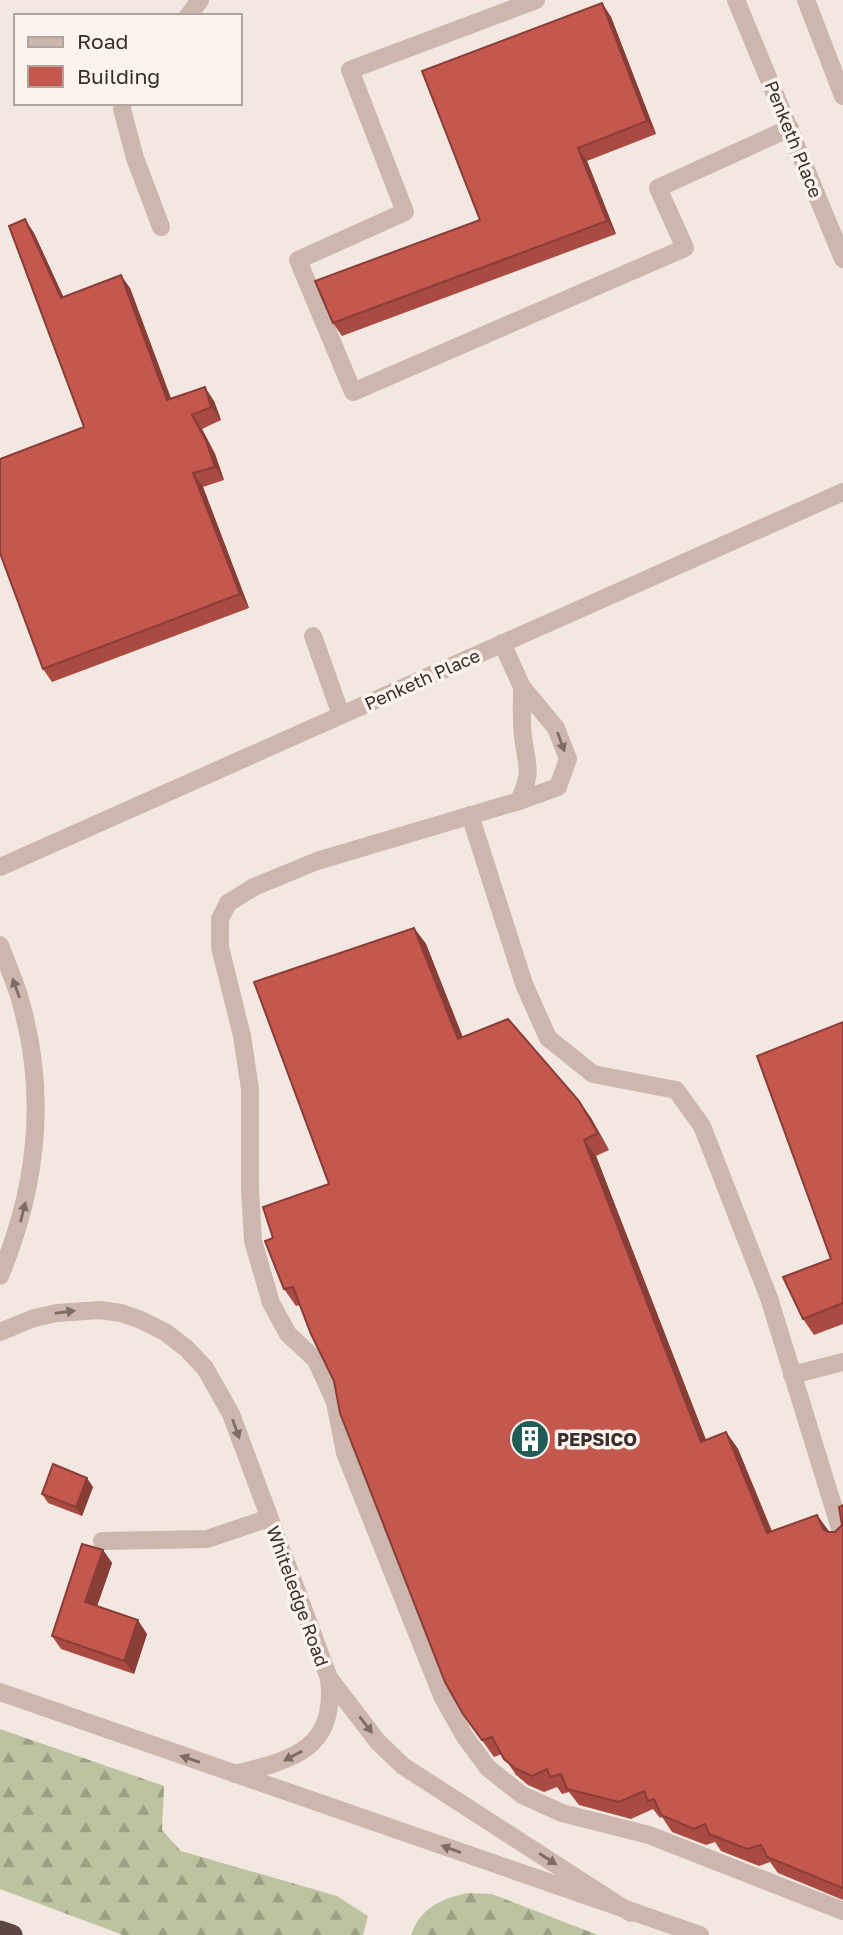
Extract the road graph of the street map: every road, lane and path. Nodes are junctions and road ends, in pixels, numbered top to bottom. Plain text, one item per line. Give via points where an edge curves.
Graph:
1 (536, 0) edge
2 (736, 0) edge
3 (806, 0) edge
4 (843, 96) edge
5 (123, 105) edge
6 (790, 128) junction
7 (161, 227) dead end
8 (843, 259) edge
9 (843, 492) edge
10 (313, 636) dead end
11 (502, 643) junction
12 (522, 687) junction
13 (341, 715) junction
14 (519, 801) junction
15 (471, 816) junction
16 (0, 867) edge
17 (0, 945) edge
18 (0, 1276) edge
19 (0, 1332) edge
20 (843, 1362) edge
21 (792, 1375) junction
22 (269, 1518) junction
23 (843, 1538) edge
24 (102, 1541) dead end
25 (328, 1678) junction
26 (0, 1692) edge
27 (235, 1774) junction
28 (843, 1911) edge
29 (631, 1913) junction
30 (0, 1931) edge
31 (12, 1935) edge
32 (700, 1935) edge

1 - 6 street via 350,70 405,212 298,260 353,392 685,248 659,188
2 - 6 street, Penketh Place
3 - 4 street
5 - 7 street via 135,158
6 - 8 street, Penketh Place
9 - 11 street, Penketh Place
10 - 13 street
11 - 12 street
11 - 13 street, Penketh Place
12 - 14 street via 529,767
12 -> 14 street via 556,728 568,759 558,787
13 - 16 street, Penketh Place
14 - 15 street
15 - 21 street via 524,984 548,1038 593,1074 676,1090 702,1126 769,1298
15 - 28 street via 317,861 228,902 220,919 220,947 250,1089 253,1241 271,1303 288,1334 316,1360 335,1402 345,1453 419,1642 448,1706 488,1768 522,1795 562,1813 649,1835
18 -> 17 street via 17,1237 36,1136 30,1041
19 -> 22 street, Whiteledge Road via 34,1318 79,1310 121,1314 165,1332 205,1368 219,1389
20 - 21 street
21 - 23 street
22 - 24 street via 207,1539
22 - 25 street, Whiteledge Road
25 -> 27 street via 331,1702 324,1723 302,1753
25 -> 29 street, Whiteledge Road via 403,1766
27 -> 26 street, Whiteledge Road
29 -> 27 street, Whiteledge Road
29 - 32 street, Whiteledge Road
30 - 31 highway

